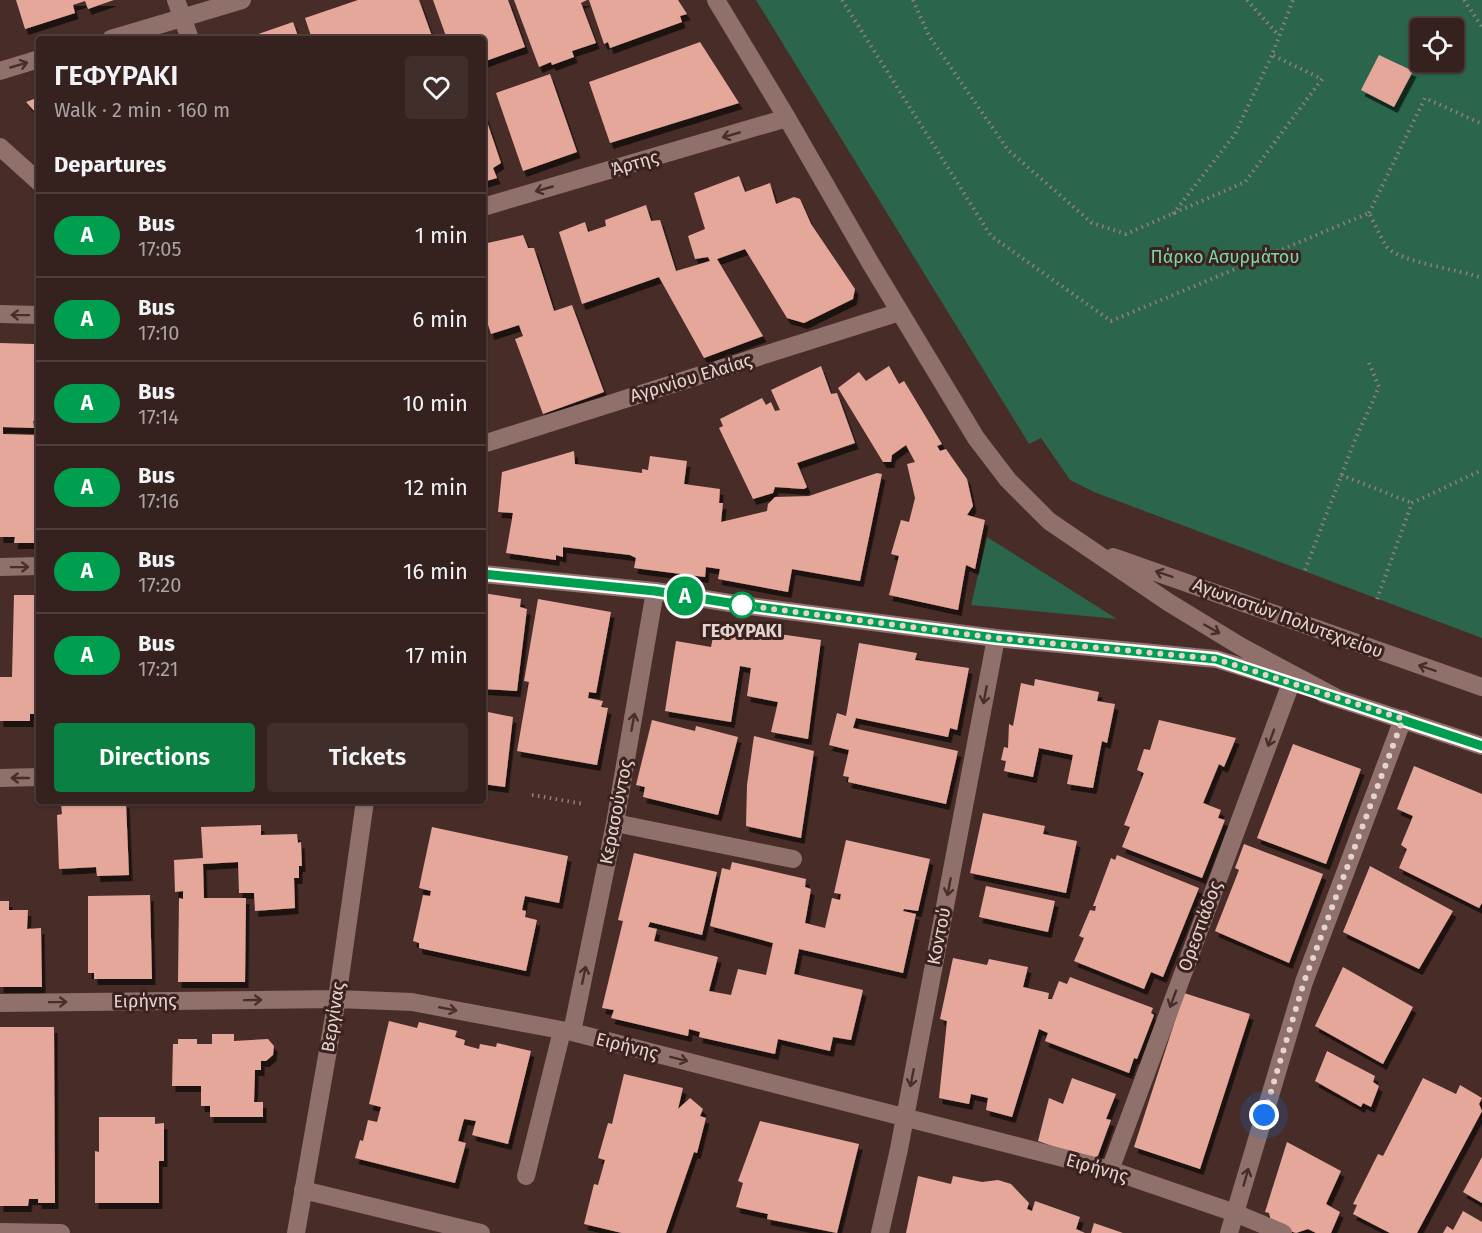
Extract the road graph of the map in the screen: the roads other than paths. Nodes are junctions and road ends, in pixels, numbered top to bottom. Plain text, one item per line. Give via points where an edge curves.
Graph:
1 (176, 0) edge
2 (242, 0) edge
3 (716, 0) edge
4 (183, 18) junction
5 (121, 36) edge
6 (189, 36) edge
7 (36, 61) edge
8 (0, 71) edge
9 (787, 118) junction
10 (0, 147) edge
11 (36, 179) edge
12 (486, 206) edge
13 (900, 312) junction
14 (0, 314) edge
15 (36, 315) edge
16 (486, 443) edge
17 (1094, 550) junction
18 (36, 566) edge
19 (0, 567) edge
20 (486, 574) edge
21 (655, 591) junction
22 (996, 638) junction
23 (1291, 683) junction
24 (1482, 687) edge
25 (1335, 697) junction
26 (1403, 719) junction
27 (1482, 746) edge
28 (36, 777) edge
29 (0, 778) edge
30 (365, 804) edge
31 (616, 817) junction
32 (793, 859) dead end
33 (337, 999) junction
34 (0, 1003) edge
35 (567, 1032) junction
36 (905, 1116) junction
37 (1110, 1170) junction
38 (526, 1176) dead end
39 (303, 1191) junction
40 (1235, 1213) junction
41 (0, 1232) edge
42 (61, 1233) edge
43 (296, 1233) edge
44 (481, 1233) edge
45 (879, 1233) edge
46 (1229, 1233) edge
47 (1283, 1233) edge

1 - 4 street
2 - 4 street
3 - 9 street
4 - 5 street
4 - 6 street
8 -> 7 street
9 -> 12 street, Άρτης
9 - 13 street
10 - 11 street
13 - 16 street, Αγρινίου Ελαίας
13 - 17 street via 976,438 1008,480 1049,520
15 -> 14 street
24 -> 17 street, Αγωνιστών Πολυτεχνείου
17 -> 25 street via 1202,624
19 -> 18 street
20 - 21 street
21 - 22 street
31 -> 21 street, Κερασούντος
22 - 23 street via 1216,659
22 -> 36 street, Κοντού
23 - 25 street
23 -> 37 street, Ορεστιάδος
25 - 26 street
26 - 27 street
40 -> 26 street via 1304,982
28 -> 29 street
30 - 33 street, Βεργίνας
31 - 32 street
35 -> 31 street, Κερασούντος
34 -> 33 street, Ειρήνης
33 -> 35 street, Ειρήνης via 412,1002
33 - 39 street, Βεργίνας
35 -> 36 street, Ειρήνης
35 - 38 street, Κερασούντος
36 - 37 street, Ειρήνης
36 - 45 street, Κοντού
37 - 40 street, Ειρήνης
39 - 43 street, Βεργίνας
39 - 44 street
40 - 46 street
40 - 47 street, Ειρήνης
41 - 42 street

